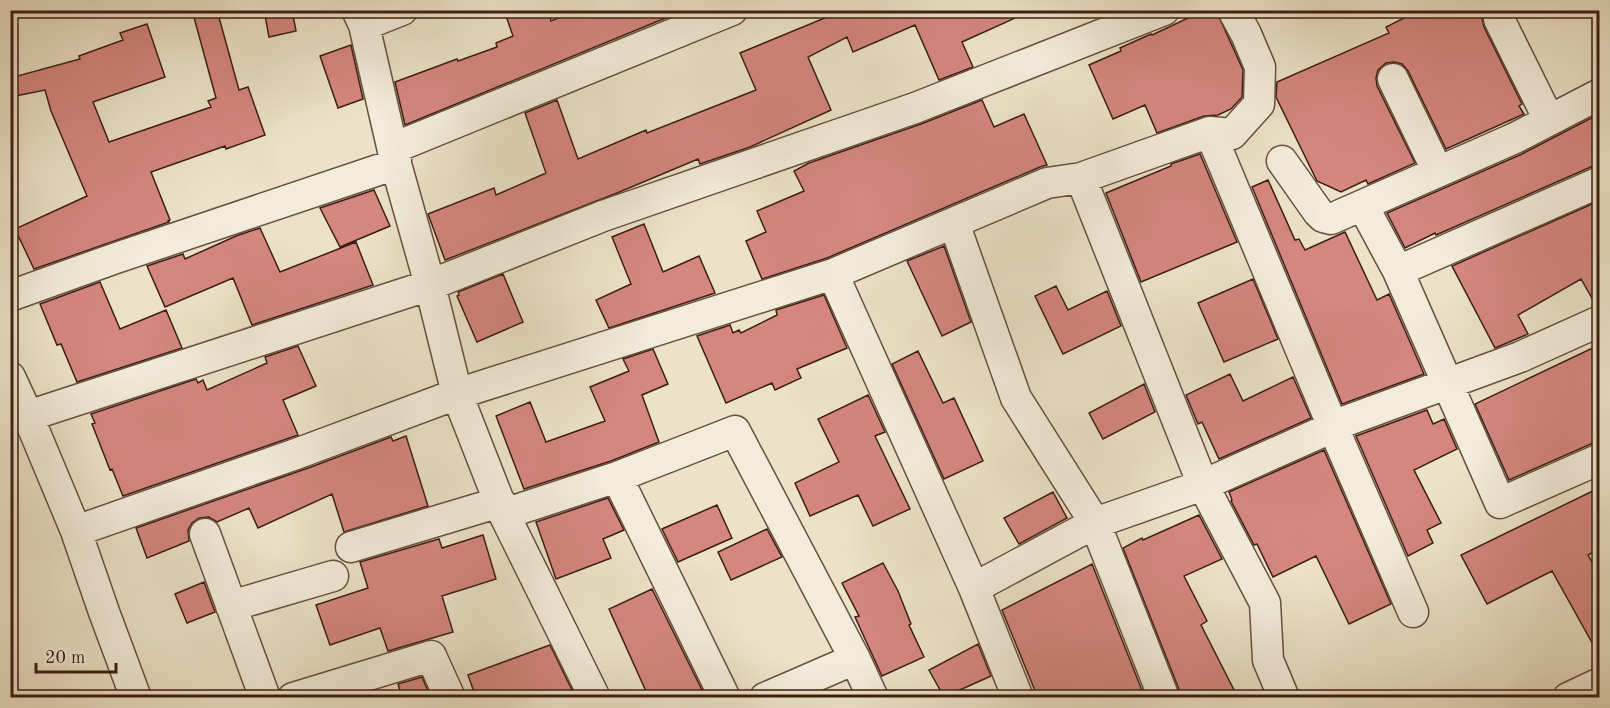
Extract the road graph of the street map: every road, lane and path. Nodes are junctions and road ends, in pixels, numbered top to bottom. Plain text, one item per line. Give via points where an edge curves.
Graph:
1 (402, 10) edge
2 (732, 10) edge
3 (1164, 10) edge
4 (1233, 10) edge
5 (361, 18) edge
6 (1500, 18) dead end
7 (1393, 80) dead end
8 (1599, 94) edge
9 (1549, 120) junction
10 (1210, 132) junction
11 (1282, 161) dead end
12 (396, 164) junction
13 (1438, 172) junction
14 (1081, 178) junction
15 (1599, 182) edge
16 (1370, 219) dead end
17 (954, 223) junction
18 (1398, 271) junction
19 (833, 274) junction
20 (430, 285) junction
21 (10, 296) edge
22 (1599, 321) edge
23 (11, 381) edge
24 (1448, 383) junction
25 (457, 394) junction
26 (28, 416) junction
27 (1333, 427) junction
28 (1599, 459) edge
29 (617, 477) junction
30 (1203, 485) junction
31 (502, 508) junction
32 (1095, 523) junction
33 (76, 531) junction
34 (205, 534) dead end
35 (351, 547) dead end
36 (333, 576) dead end
37 (974, 588) junction
38 (231, 606) junction
39 (1413, 612) dead end
40 (855, 659) junction
41 (1599, 683) edge
42 (136, 698) edge
43 (265, 698) edge
44 (293, 698) edge
45 (450, 698) edge
46 (595, 698) edge
47 (725, 698) edge
48 (765, 698) edge
49 (873, 698) edge
50 (1018, 698) edge
51 (1164, 698) edge
52 (1284, 698) edge
53 (1568, 698) edge

1 - 5 street
2 - 12 street via 396,147
3 - 20 street via 915,108 603,216
4 - 10 street via 1260,67 1258,104 1232,134
5 - 12 street
6 - 9 street
7 - 13 street
8 - 9 street
9 - 13 street
10 - 14 street
10 - 27 street
11 - 13 street via 1327,219
12 - 20 street
12 - 21 street
14 - 17 street via 1047,183
14 - 30 street
15 - 18 street
16 - 18 street
17 - 19 street
17 - 32 street via 1016,398
18 - 24 street
19 - 25 street
19 - 37 street
20 - 25 street
20 - 26 street
22 - 24 street via 1520,357
23 - 26 street
24 - 27 street
24 - 28 street via 1500,503
25 - 31 street
25 - 33 street
26 - 33 street
27 - 30 street
27 - 39 street
29 - 31 street
29 - 40 street via 735,431
29 - 47 street
30 - 32 street
30 - 52 street via 1265,603 1268,660
31 - 35 street
31 - 46 street
32 - 37 street
32 - 51 street
33 - 42 street
34 - 38 street
36 - 38 street
37 - 50 street
38 - 43 street
40 - 48 street
40 - 49 street
41 - 53 street
44 - 45 street via 431,656

